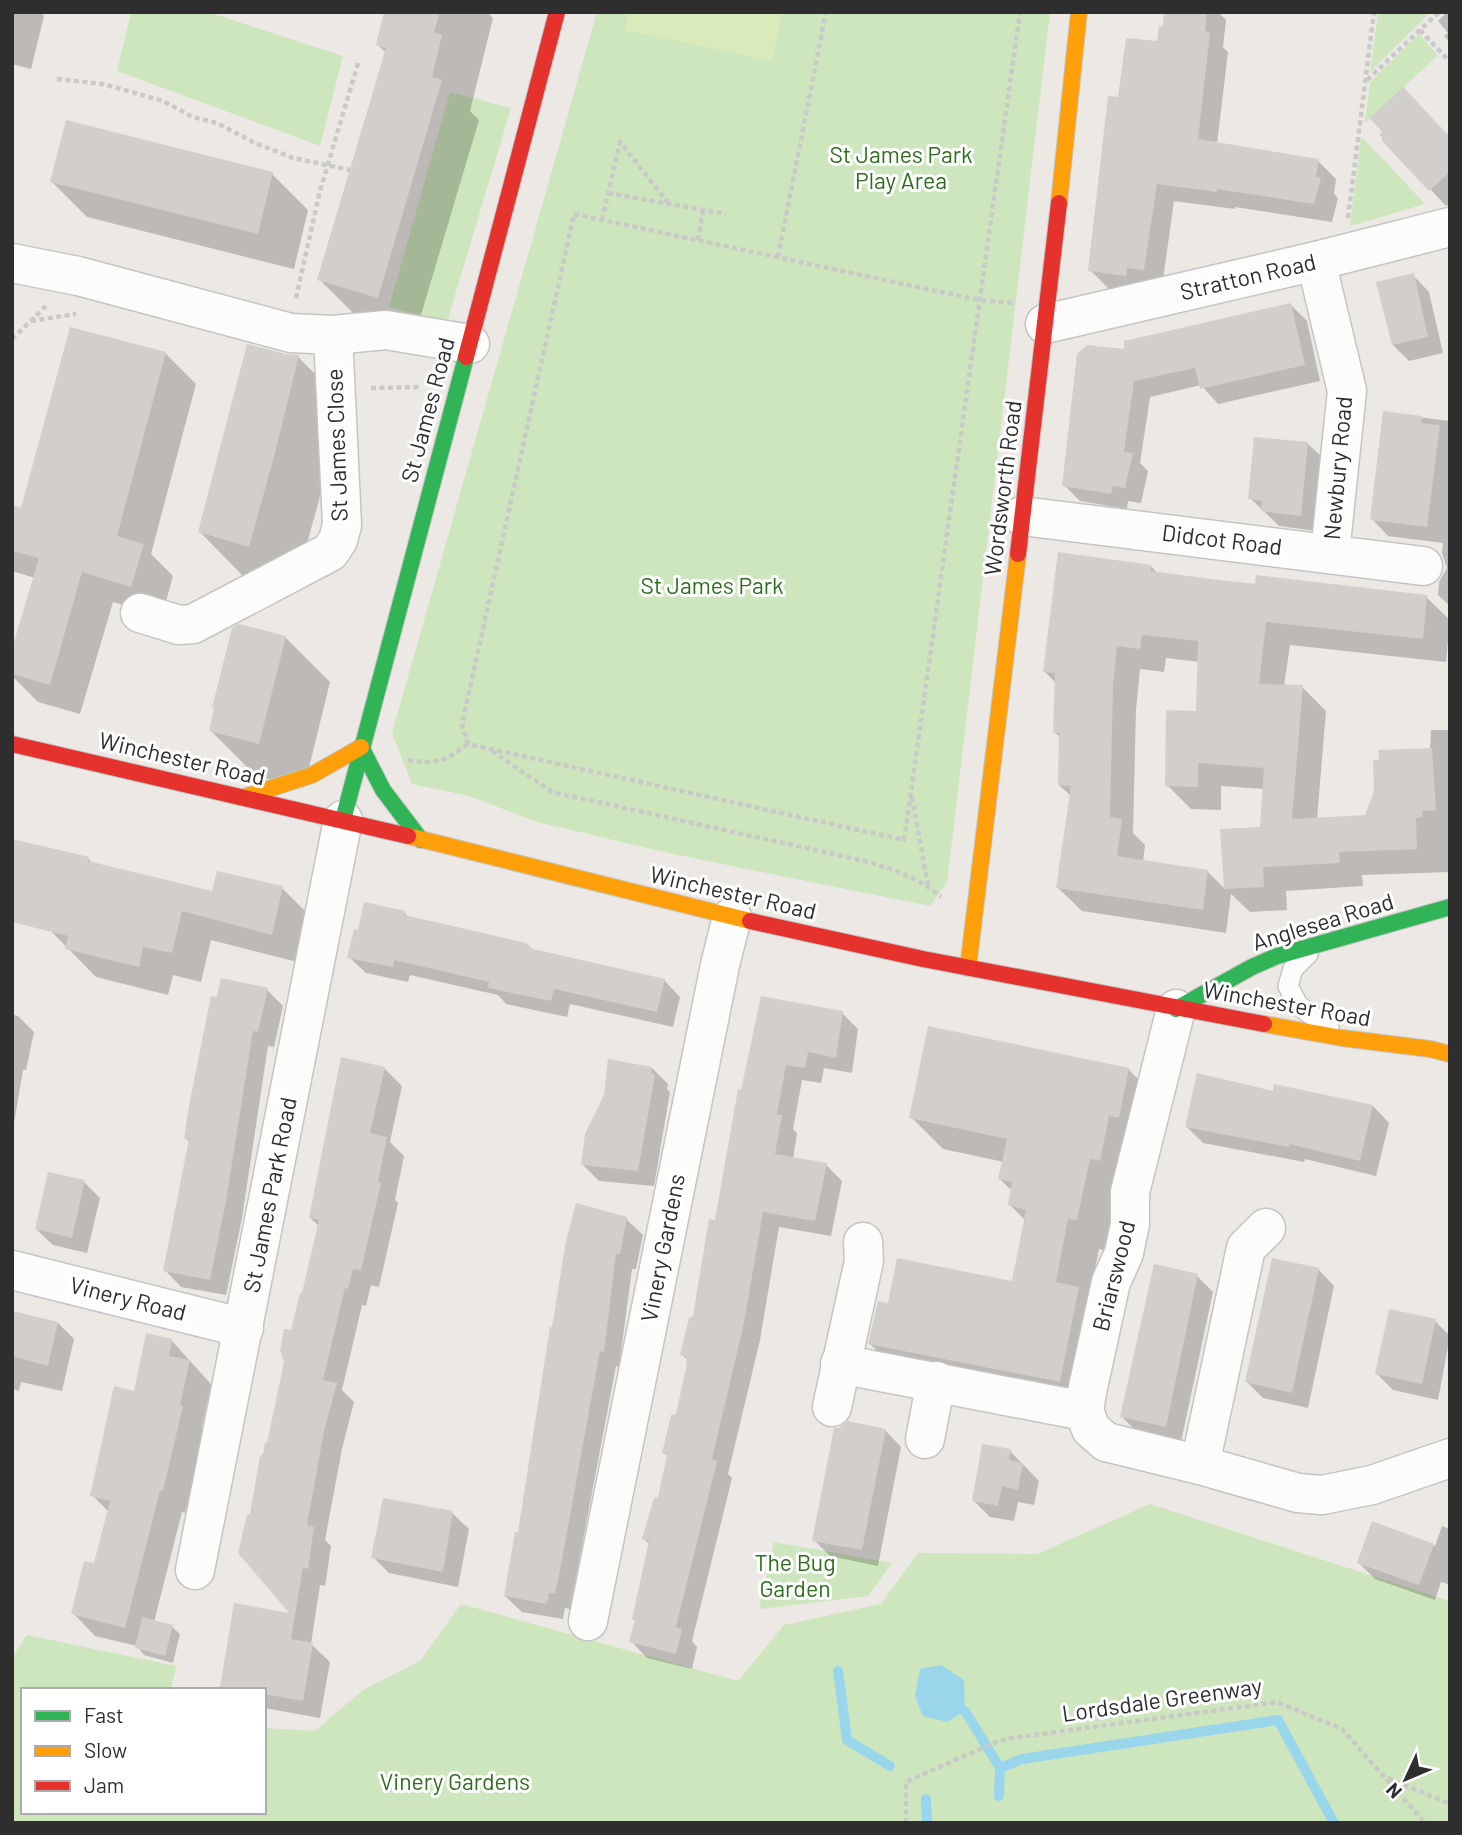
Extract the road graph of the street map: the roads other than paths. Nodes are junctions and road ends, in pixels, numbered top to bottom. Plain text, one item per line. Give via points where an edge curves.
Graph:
1 (557, 12) edge
2 (1079, 12) edge
3 (1450, 227) edge
4 (1330, 257) junction
5 (12, 263) edge
6 (1045, 324) junction
7 (333, 335) junction
8 (470, 344) junction
9 (1022, 516) junction
10 (1330, 553) junction
11 (1423, 566) dead end
12 (139, 613) dead end
13 (12, 744) edge
14 (361, 747) junction
15 (244, 797) junction
16 (343, 820) junction
17 (421, 840) junction
18 (1450, 907) edge
19 (732, 917) junction
20 (1316, 946) junction
21 (968, 968) junction
22 (1176, 1009) junction
23 (1342, 1038) junction
24 (1450, 1054) edge
25 (1266, 1228) dead end
26 (863, 1242) dead end
27 (12, 1270) edge
28 (244, 1328) junction
29 (840, 1364) junction
30 (936, 1381) junction
31 (832, 1407) dead end
32 (1084, 1411) junction
33 (925, 1439) dead end
34 (1450, 1458) edge
35 (1200, 1465) junction
36 (195, 1570) dead end
37 (588, 1621) dead end

1 - 8 street, St James Road
2 - 6 street, Wordsworth Road
3 - 4 street, Stratton Road
4 - 6 street, Stratton Road
4 - 10 street, Newbury Road via 1347,391
5 - 7 street, St James Close via 291,333
6 - 9 street, Wordsworth Road
7 - 8 street, St James Close via 386,330
7 - 12 street, St James Close via 342,525 330,552 193,624 178,625
8 - 14 street, St James Road
9 - 10 street, Didcot Road
9 - 21 street, Wordsworth Road
10 - 11 street, Didcot Road
13 - 15 street, Winchester Road
14 - 15 street via 312,775
14 - 16 street, St James Road
14 - 17 street via 383,790
15 - 16 street, Winchester Road
16 - 17 street, Winchester Road
16 - 28 street, St James Park Road
17 - 19 street, Winchester Road
18 - 20 street, Anglesea Road
19 - 21 street, Winchester Road
19 - 37 street, Vinery Gardens
20 - 22 street, Anglesea Road via 1252,967
20 - 23 lane via 1293,969 1288,986 1298,1005
21 - 22 street, Winchester Road
22 - 23 street, Winchester Road
22 - 32 street, Briarswood via 1130,1192 1124,1253 1111,1282
23 - 24 street, Winchester Road
25 - 35 street via 1246,1248
26 - 29 street via 864,1261
27 - 28 street, Vinery Road
28 - 36 street, St James Park Road
29 - 30 street
29 - 31 street
30 - 32 street
30 - 33 street
32 - 35 street via 1091,1429 1106,1442
34 - 35 street via 1372,1485 1322,1495 1298,1493

